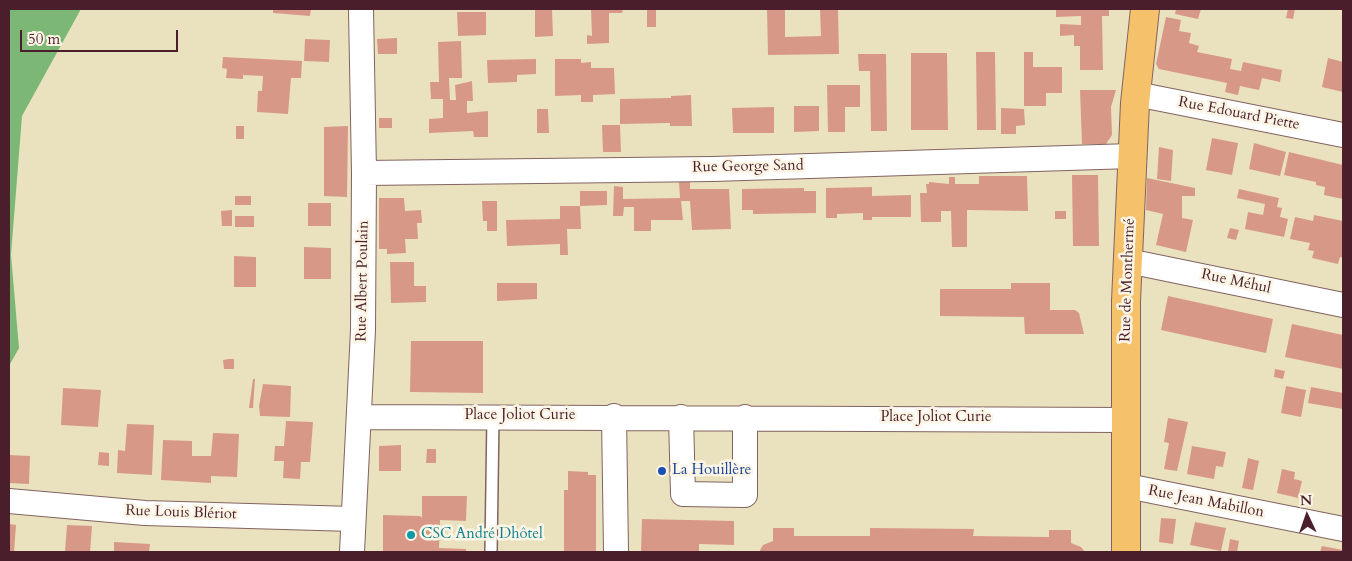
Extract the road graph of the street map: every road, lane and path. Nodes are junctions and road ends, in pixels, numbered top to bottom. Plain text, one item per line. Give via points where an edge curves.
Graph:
1 (361, 9) edge
2 (1145, 9) edge
3 (1136, 94) junction
4 (1343, 135) edge
5 (1132, 156) junction
6 (364, 173) junction
7 (1128, 260) junction
8 (1343, 305) edge
9 (493, 416) junction
10 (614, 416) junction
11 (359, 417) junction
12 (681, 417) junction
13 (745, 417) junction
14 (1127, 420) junction
15 (1127, 486) junction
16 (9, 501) edge
17 (354, 519) junction
18 (1343, 529) edge
19 (352, 552) edge
20 (491, 552) edge
21 (616, 552) edge
22 (1126, 552) edge

1 - 6 street, Rue Albert Poulain
2 - 3 main road, Rue de Monthermé
3 - 4 street, Rue Edouard Piette
3 - 5 main road, Rue de Monthermé
5 - 6 street, Rue George Sand via 713,169
5 - 7 main road, Rue de Monthermé
6 - 11 street, Rue Albert Poulain
7 - 8 street, Rue Méhul
7 - 14 main road, Rue de Monthermé
9 - 10 street, Place Joliot Curie
9 - 11 street, Place Joliot Curie
9 - 20 lane
10 - 12 street, Place Joliot Curie
10 - 21 street
11 - 17 street, Rue Albert Poulain
12 - 13 street, Place Joliot Curie
12 - 13 street via 683,494 745,495
13 - 14 street, Place Joliot Curie
14 - 15 main road, Rue de Monthermé
15 - 18 street, Rue Jean Mabillon
15 - 22 main road, Rue de Monthermé
16 - 17 street, Rue Louis Blériot via 145,513
17 - 19 street, Rue Albert Poulain

